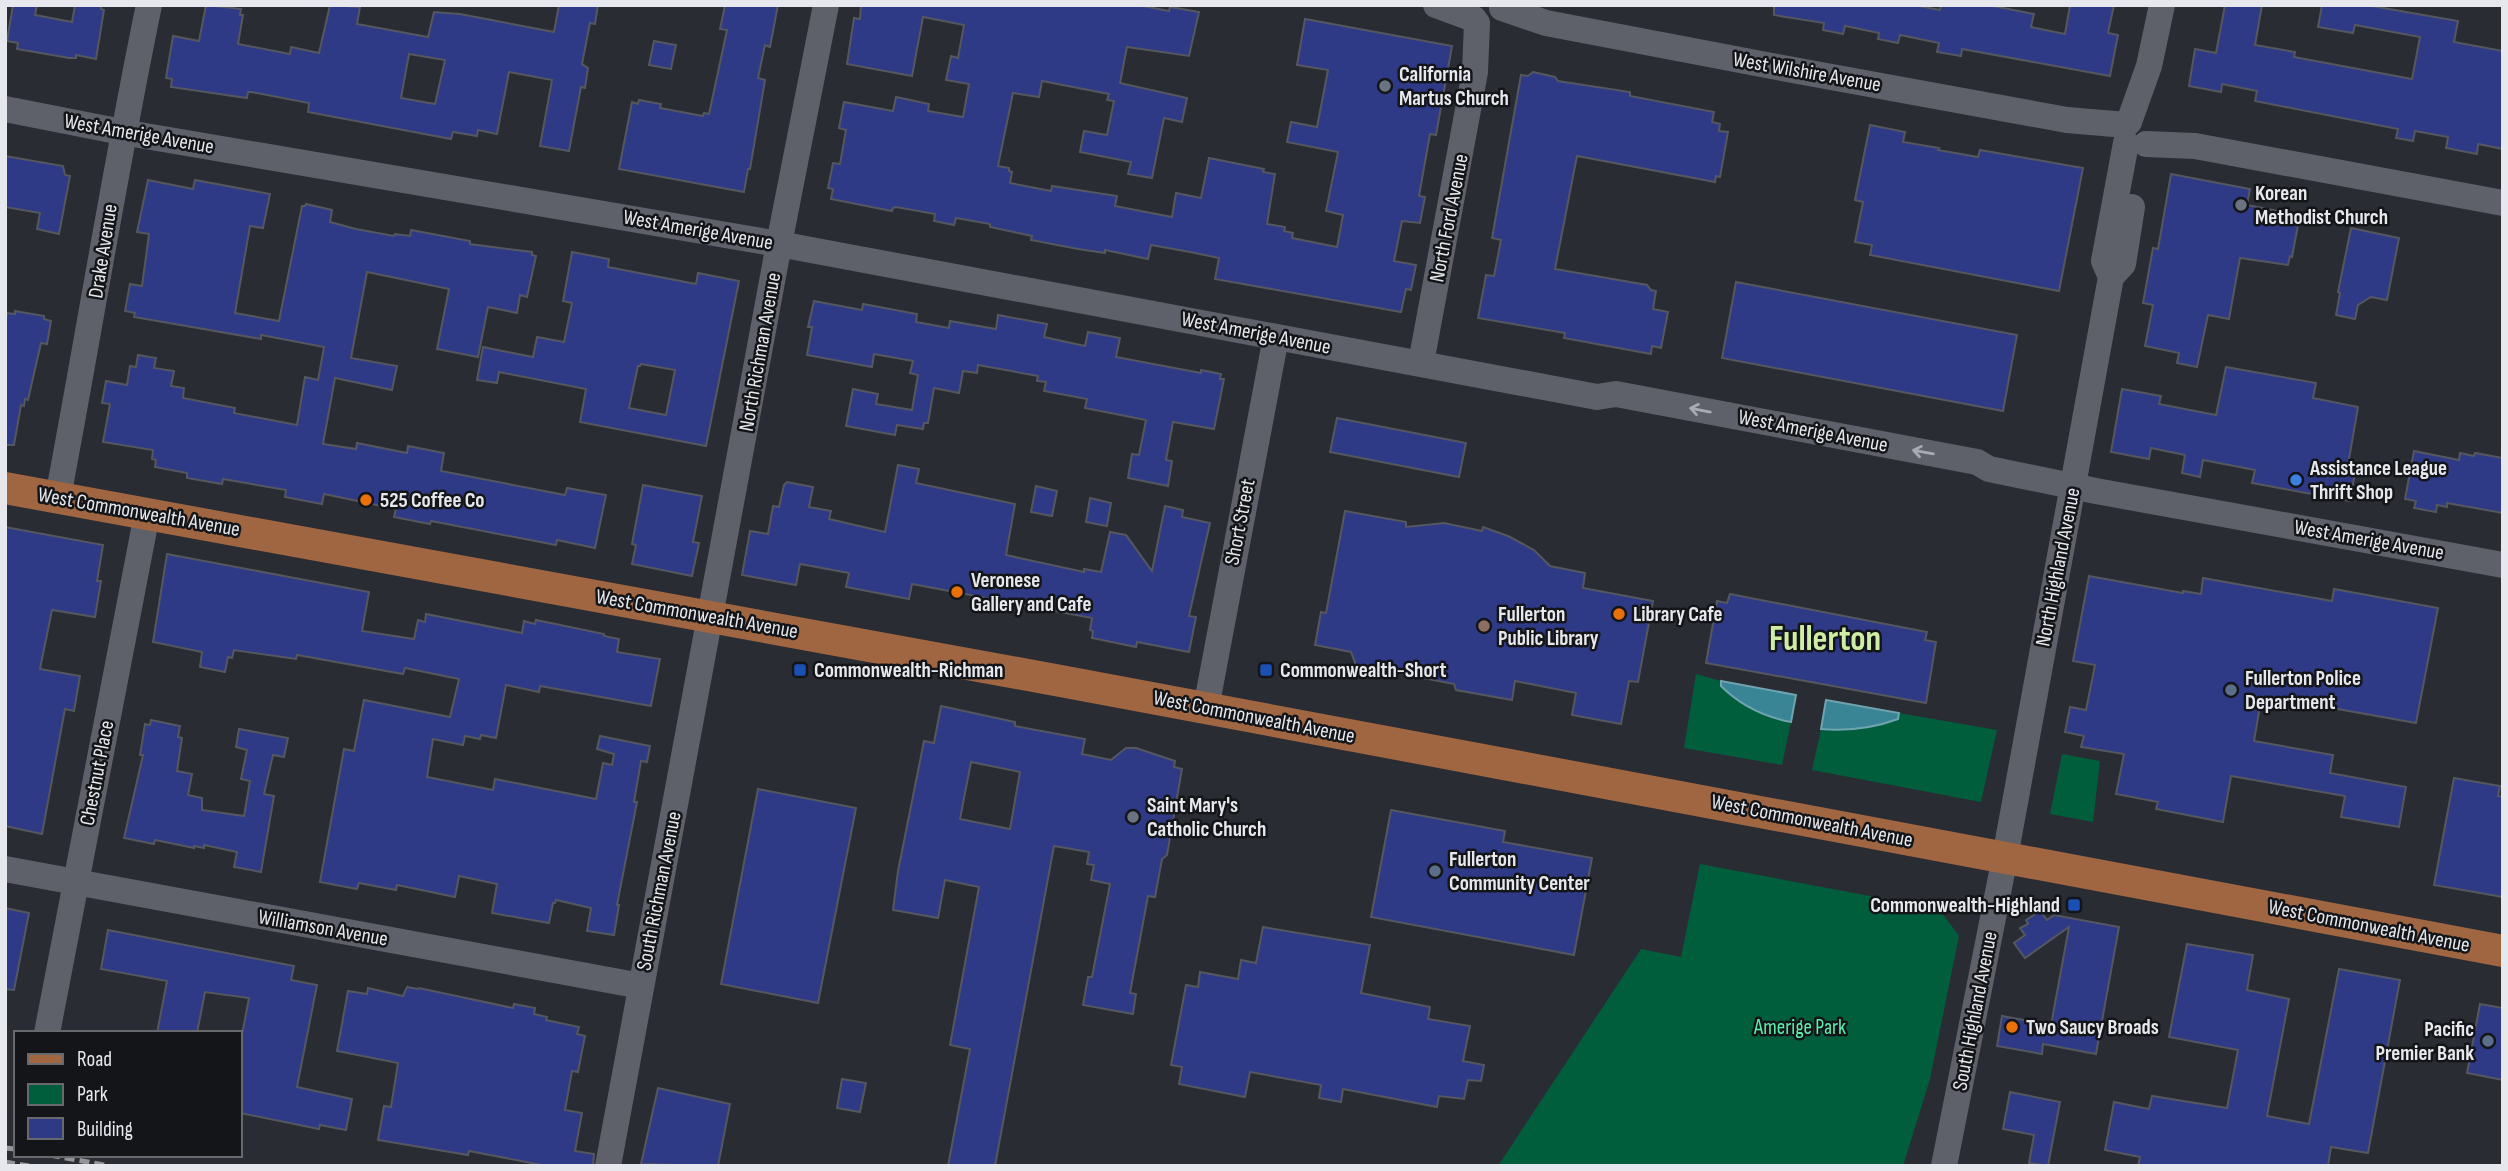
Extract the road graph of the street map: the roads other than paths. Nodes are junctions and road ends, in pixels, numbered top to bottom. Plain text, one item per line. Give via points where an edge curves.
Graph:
1 (149, 5) edge
2 (826, 5) edge
3 (1436, 5) edge
4 (2162, 5) edge
5 (1489, 16) edge
6 (5, 109) edge
7 (122, 132) junction
8 (2136, 134) junction
9 (2503, 203) edge
10 (779, 244) junction
11 (1276, 337) junction
12 (1421, 363) junction
13 (2074, 486) junction
14 (5, 488) edge
15 (58, 497) junction
16 (147, 513) junction
17 (2503, 565) edge
18 (711, 617) junction
19 (1206, 708) junction
20 (2005, 857) junction
21 (5, 869) edge
22 (76, 882) junction
23 (2503, 951) edge
24 (641, 986) junction
25 (47, 1031) edge
26 (608, 1166) edge
27 (1944, 1166) edge

1 - 7 street, Drake Avenue
2 - 10 street, North Richman Avenue
3 - 5 street, West Wilshire Avenue
4 - 8 street, North Highland Avenue
5 - 8 street, West Wilshire Avenue
5 - 12 street, North Ford Avenue
6 - 7 street, West Amerige Avenue
7 - 10 street, West Amerige Avenue
7 - 15 street, Drake Avenue
8 - 9 street, West Wilshire Avenue
8 - 13 street, North Highland Avenue via 2123,264 2111,277
10 - 11 street, West Amerige Avenue
10 - 18 street, North Richman Avenue
11 - 12 street, West Amerige Avenue
11 - 19 street, Short Street
13 -> 12 street, West Amerige Avenue via 1989,469 1976,461
13 - 17 street, West Amerige Avenue
13 - 20 street, North Highland Avenue
14 - 15 main road, West Commonwealth Avenue
15 - 16 main road, West Commonwealth Avenue
16 - 18 main road, West Commonwealth Avenue
16 - 22 street, Chestnut Place
18 - 19 main road, West Commonwealth Avenue
18 - 24 street, South Richman Avenue
19 - 20 main road, West Commonwealth Avenue
20 - 23 main road, West Commonwealth Avenue
20 - 27 street, South Highland Avenue
21 - 22 street, Williamson Avenue
22 - 24 street, Williamson Avenue
22 - 25 street, Chestnut Place
24 - 26 street, South Richman Avenue

